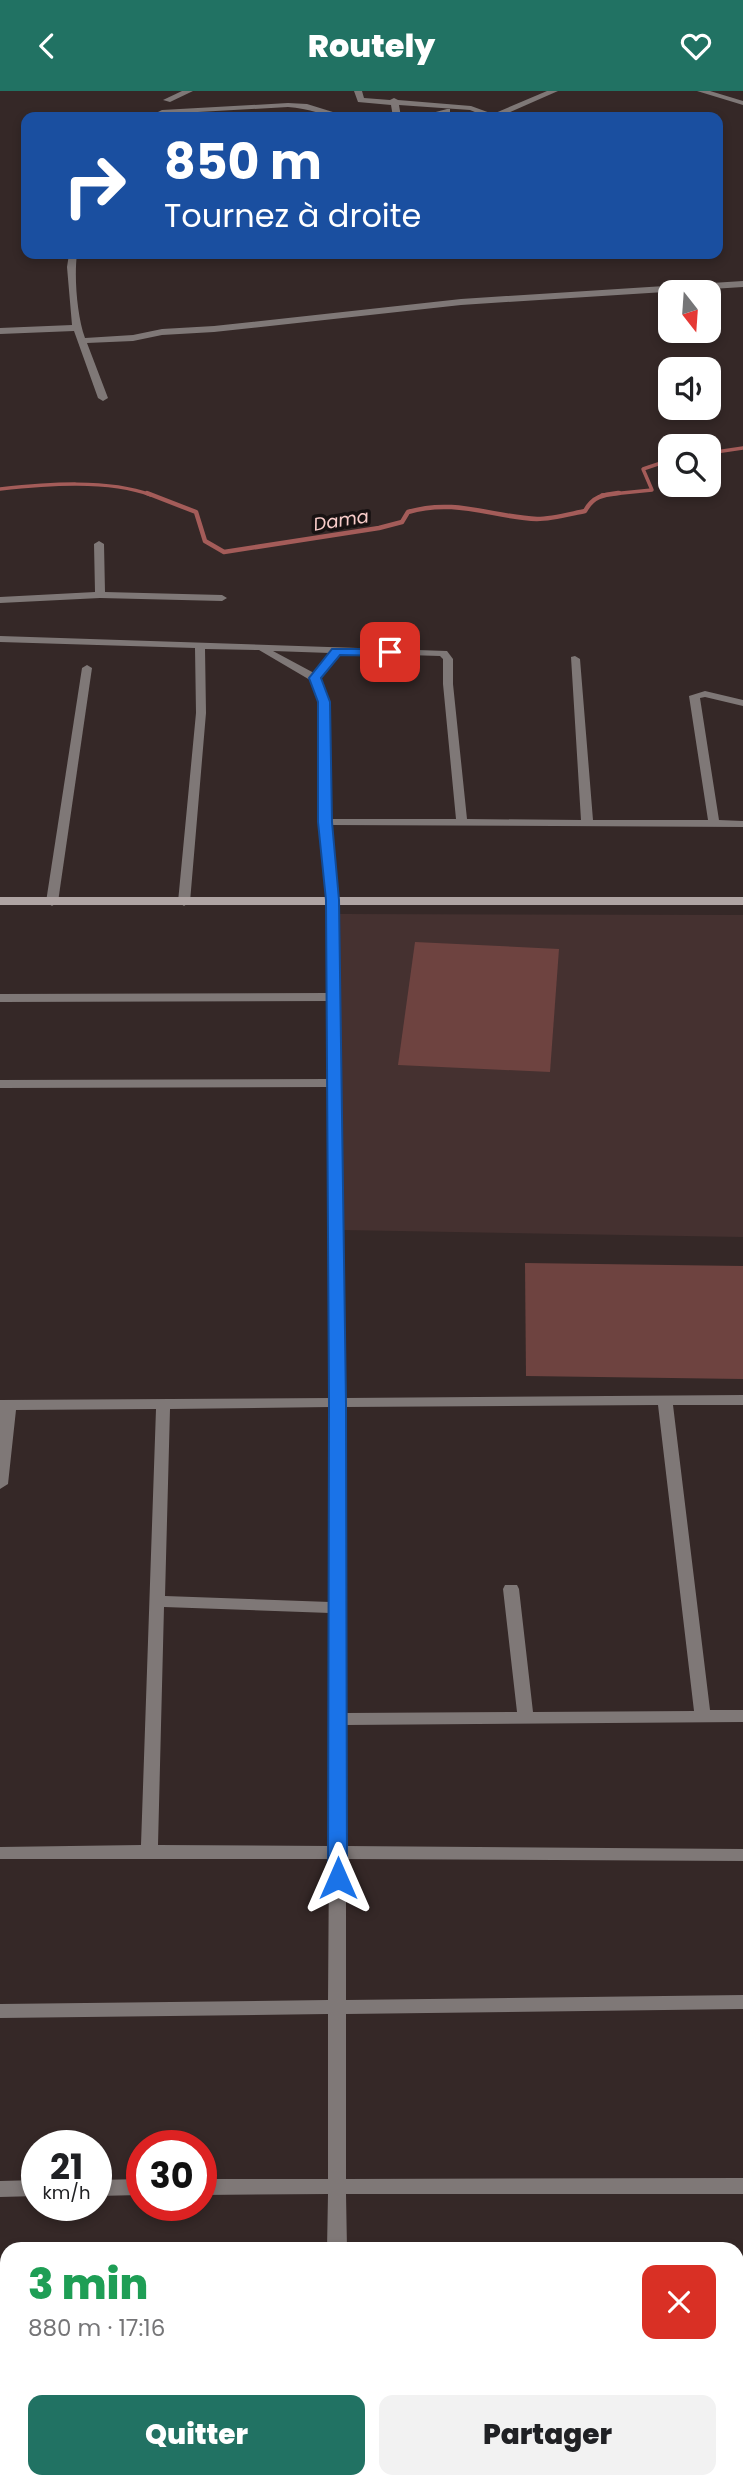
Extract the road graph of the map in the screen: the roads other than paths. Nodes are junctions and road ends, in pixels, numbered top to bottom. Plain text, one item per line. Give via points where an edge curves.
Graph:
1 (189, 91) edge
2 (358, 91) edge
3 (555, 91) edge
4 (701, 91) edge
5 (167, 100) dead end
6 (394, 100) junction
7 (743, 103) edge
8 (462, 107) junction
9 (162, 112) dead end
10 (322, 112) edge
11 (396, 112) edge
12 (442, 112) edge
13 (483, 112) edge
14 (505, 112) edge
15 (72, 259) edge
16 (743, 284) edge
17 (78, 328) junction
18 (0, 331) edge
19 (83, 341) junction
20 (103, 398) dead end
21 (99, 544) dead end
22 (100, 595) junction
23 (222, 598) dead end
24 (0, 600) edge
25 (0, 639) edge
26 (200, 646) junction
27 (262, 648) junction
28 (336, 652) junction
29 (575, 659) dead end
30 (87, 668) dead end
31 (315, 678) junction
32 (743, 703) edge
33 (325, 822) junction
34 (462, 822) junction
35 (587, 823) junction
36 (714, 824) junction
37 (743, 824) edge
38 (332, 900) junction
39 (0, 901) edge
40 (743, 901) edge
41 (52, 902) junction
42 (184, 902) junction
43 (333, 997) junction
44 (0, 998) edge
45 (334, 1083) junction
46 (0, 1084) edge
47 (743, 1400) edge
48 (665, 1401) junction
49 (338, 1403) junction
50 (163, 1404) junction
51 (5, 1405) edge
52 (0, 1484) edge
53 (512, 1588) dead end
54 (157, 1601) junction
55 (338, 1608) junction
56 (703, 1716) junction
57 (743, 1716) edge
58 (526, 1717) junction
59 (338, 1719) junction
60 (149, 1851) junction
61 (0, 1853) edge
62 (338, 1853) junction
63 (743, 1854) edge
64 (743, 2002) edge
65 (337, 2007) junction
66 (0, 2011) edge
67 (338, 2186) junction
68 (743, 2186) edge
69 (217, 2187) edge
70 (21, 2188) edge
71 (0, 2189) edge
72 (337, 2242) edge

1 - 5 street
2 - 6 street via 361,100
3 - 14 street
4 - 7 street
6 - 8 street
6 - 11 street
8 - 12 street
8 - 13 street
9 - 10 street via 288,105
15 - 17 street
16 - 19 street via 461,302
17 - 18 street
17 - 19 street
19 - 20 street
21 - 22 street
22 - 23 street
22 - 24 street
25 - 26 street
26 - 27 street
26 - 42 street via 201,713
27 - 28 street
27 - 31 street
28 - 31 street
28 - 34 street via 448,655
29 - 35 street
30 - 41 street
31 - 33 street via 324,702
32 - 36 street via 695,695
33 - 34 street
33 - 38 street
34 - 35 street
35 - 36 street
36 - 37 street
38 - 40 street
38 - 42 street
38 - 43 street
39 - 41 street
41 - 42 street
43 - 44 street
43 - 45 street
45 - 46 street
45 - 49 street
47 - 48 street
48 - 49 street
48 - 56 street
49 - 50 street
49 - 55 street
50 - 51 street
50 - 54 street
51 - 52 street
53 - 58 street
54 - 55 street
54 - 60 street
55 - 59 street
56 - 57 street
56 - 58 street
58 - 59 street
59 - 62 street
60 - 61 street
60 - 62 street
62 - 63 street
62 - 65 street
64 - 65 street
65 - 66 street
65 - 67 street
67 - 68 street
67 - 69 street
67 - 72 street
70 - 71 street

